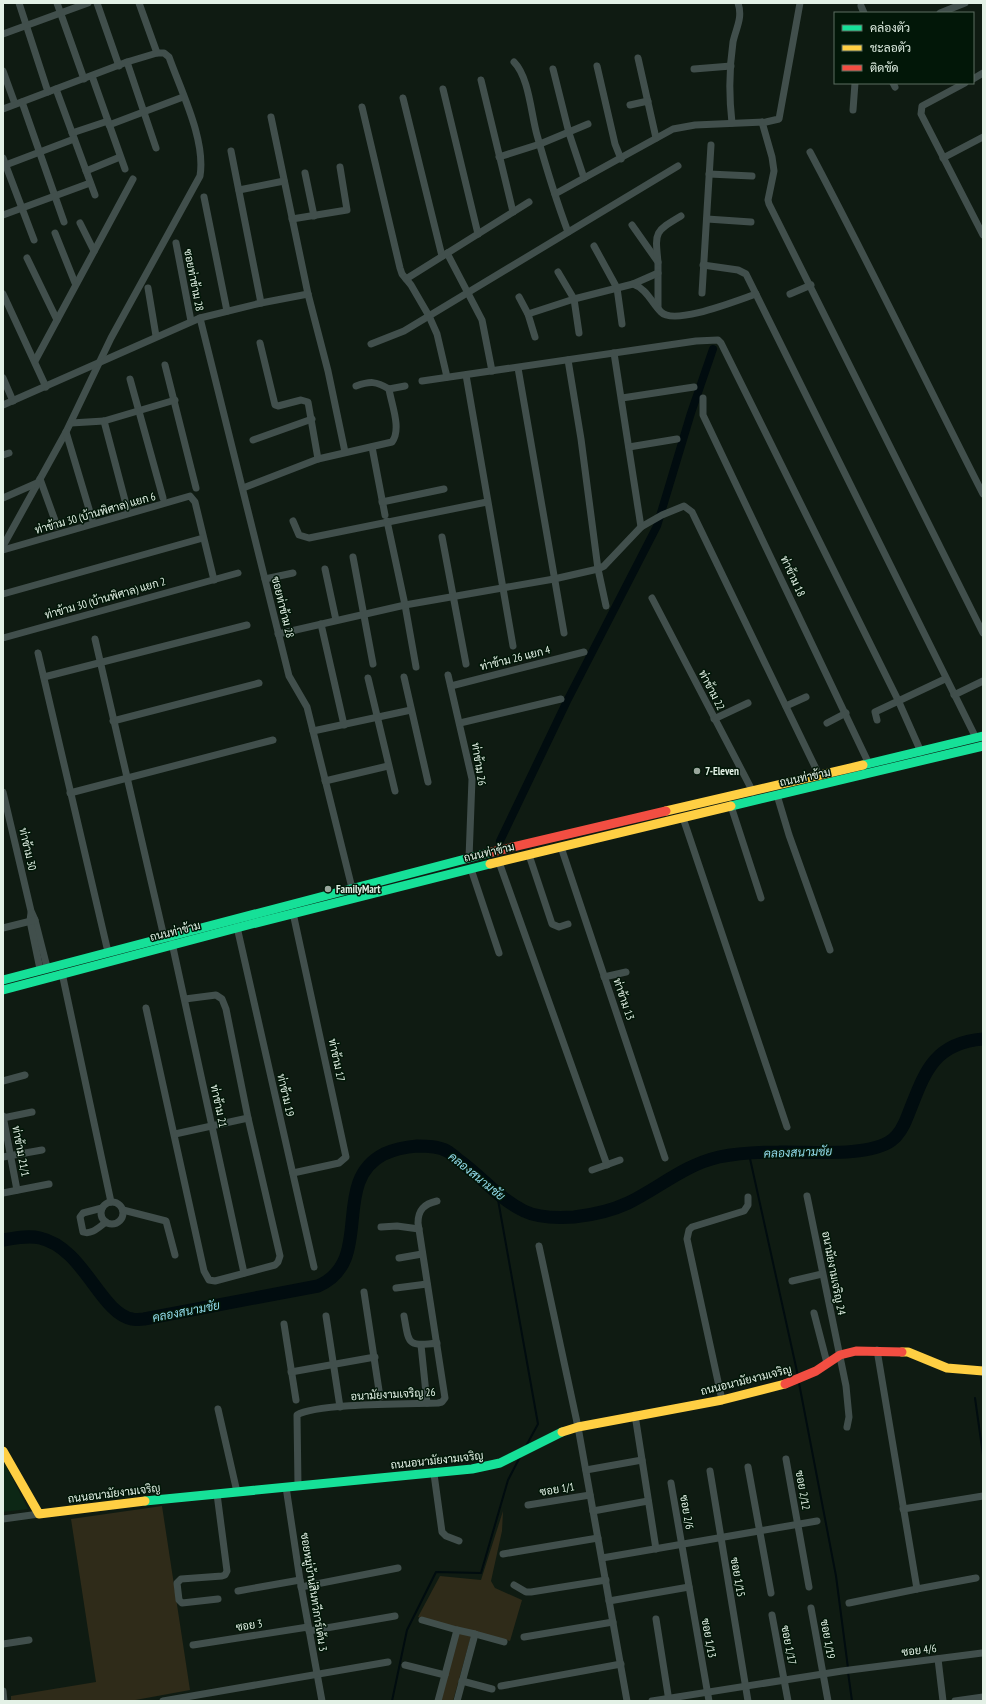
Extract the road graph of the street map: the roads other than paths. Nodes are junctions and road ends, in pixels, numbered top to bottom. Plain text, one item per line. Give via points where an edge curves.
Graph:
1 (19, 3) edge
2 (57, 3) edge
3 (88, 3) edge
4 (97, 3) edge
5 (139, 3) edge
6 (738, 3) edge
7 (800, 3) edge
8 (964, 3) edge
9 (861, 6) dead end
10 (60, 12) junction
11 (864, 12) edge
12 (945, 12) edge
13 (26, 25) junction
14 (3, 34) edge
15 (157, 53) junction
16 (638, 58) dead end
17 (127, 62) junction
18 (514, 62) dead end
19 (119, 66) junction
20 (597, 66) dead end
21 (731, 66) junction
22 (694, 68) dead end
23 (552, 69) dead end
24 (3, 71) edge
25 (983, 73) edge
26 (92, 76) junction
27 (974, 78) edge
28 (84, 79) junction
29 (481, 80) dead end
30 (855, 84) edge
31 (963, 84) edge
32 (56, 89) junction
33 (443, 89) dead end
34 (48, 92) junction
35 (183, 97) junction
36 (403, 98) dead end
37 (648, 101) junction
38 (19, 103) junction
39 (630, 105) dead end
40 (362, 106) dead end
41 (3, 109) edge
42 (853, 110) dead end
43 (144, 112) junction
44 (271, 117) dead end
45 (762, 122) junction
46 (108, 123) junction
47 (588, 124) dead end
48 (732, 124) junction
49 (569, 133) junction
50 (73, 136) junction
51 (983, 137) edge
52 (656, 138) junction
53 (540, 144) junction
54 (711, 145) dead end
55 (156, 148) dead end
56 (231, 151) dead end
57 (39, 152) junction
58 (810, 152) dead end
59 (499, 157) junction
60 (120, 158) junction
61 (943, 158) junction
62 (620, 159) junction
63 (4, 163) edge
64 (678, 166) dead end
65 (340, 167) dead end
66 (124, 169) dead end
67 (86, 171) junction
68 (305, 173) dead end
69 (709, 174) junction
70 (752, 176) dead end
71 (584, 178) junction
72 (133, 179) dead end
73 (284, 181) junction
74 (90, 183) junction
75 (239, 190) junction
76 (555, 194) junction
77 (55, 196) junction
78 (95, 196) dead end
79 (204, 197) dead end
80 (530, 202) dead end
81 (22, 208) junction
82 (513, 212) junction
83 (3, 215) edge
84 (314, 216) junction
85 (681, 216) dead end
86 (292, 219) junction
87 (707, 219) junction
88 (64, 222) dead end
89 (751, 222) dead end
90 (80, 223) dead end
91 (632, 225) dead end
92 (568, 232) junction
93 (55, 233) dead end
94 (478, 234) junction
95 (983, 235) edge
96 (34, 240) dead end
97 (176, 243) dead end
98 (594, 246) dead end
99 (94, 251) junction
100 (444, 255) junction
101 (27, 258) dead end
102 (658, 262) junction
103 (704, 265) junction
104 (558, 272) dead end
105 (658, 273) junction
106 (406, 279) junction
107 (75, 283) junction
108 (633, 284) junction
109 (811, 285) junction
110 (148, 288) dead end
111 (617, 288) junction
112 (467, 293) junction
113 (702, 293) dead end
114 (3, 294) edge
115 (308, 294) junction
116 (756, 294) junction
117 (790, 294) dead end
118 (519, 297) dead end
119 (574, 299) junction
120 (261, 303) junction
121 (658, 308) junction
122 (227, 310) junction
123 (528, 314) junction
124 (429, 316) junction
125 (200, 318) junction
126 (57, 320) junction
127 (191, 321) junction
128 (622, 324) dead end
129 (579, 333) dead end
130 (156, 336) junction
131 (535, 337) dead end
132 (260, 343) dead end
133 (371, 344) dead end
134 (614, 353) junction
135 (568, 360) junction
136 (35, 361) junction
137 (100, 361) junction
138 (165, 365) dead end
139 (518, 368) junction
140 (492, 371) junction
141 (466, 375) junction
142 (447, 377) junction
143 (3, 378) edge
144 (130, 379) dead end
145 (422, 381) dead end
146 (356, 386) dead end
147 (405, 386) dead end
148 (46, 387) junction
149 (694, 387) dead end
150 (388, 389) junction
151 (622, 398) junction
152 (703, 398) dead end
153 (175, 400) junction
154 (13, 402) junction
155 (3, 405) edge
156 (140, 411) junction
157 (312, 419) junction
158 (104, 421) junction
159 (71, 423) junction
160 (66, 432) junction
161 (677, 439) dead end
162 (253, 440) dead end
163 (372, 447) junction
164 (629, 447) junction
165 (345, 452) junction
166 (318, 458) junction
167 (39, 481) junction
168 (196, 488) dead end
169 (243, 488) junction
170 (444, 489) dead end
171 (983, 494) edge
172 (3, 498) edge
173 (163, 498) dead end
174 (382, 502) junction
175 (487, 502) junction
176 (127, 508) dead end
177 (386, 518) junction
178 (92, 519) dead end
179 (293, 521) dead end
180 (57, 526) dead end
181 (641, 527) junction
182 (442, 537) dead end
183 (203, 538) junction
184 (3, 546) edge
185 (3, 550) edge
186 (353, 557) dead end
187 (326, 569) dead end
188 (598, 569) junction
189 (293, 572) dead end
190 (238, 573) dead end
191 (265, 579) junction
192 (554, 579) junction
193 (214, 580) junction
194 (503, 588) junction
195 (3, 594) edge
196 (453, 597) junction
197 (652, 598) dead end
198 (405, 605) junction
199 (606, 606) dead end
200 (364, 614) junction
201 (336, 620) junction
202 (321, 624) junction
203 (247, 625) dead end
204 (564, 633) dead end
205 (983, 633) edge
206 (278, 634) junction
207 (3, 638) edge
208 (95, 639) dead end
209 (513, 646) dead end
210 (584, 652) dead end
211 (38, 653) dead end
212 (100, 663) junction
213 (373, 664) dead end
214 (466, 664) dead end
215 (416, 667) dead end
216 (448, 675) dead end
217 (44, 677) junction
218 (404, 677) dead end
219 (368, 678) dead end
220 (946, 679) junction
221 (983, 681) edge
222 (259, 683) dead end
223 (451, 686) junction
224 (954, 695) junction
225 (806, 697) dead end
226 (561, 699) dead end
227 (898, 700) junction
228 (748, 702) dead end
229 (786, 706) junction
230 (411, 710) junction
231 (846, 713) junction
232 (377, 718) junction
233 (714, 718) junction
234 (877, 720) dead end
235 (113, 721) junction
236 (460, 723) junction
237 (827, 723) dead end
238 (344, 725) junction
239 (313, 731) junction
240 (980, 737) edge
241 (272, 740) dead end
242 (983, 746) edge
243 (921, 752) junction
244 (869, 764) junction
245 (388, 766) junction
246 (819, 775) junction
247 (127, 778) junction
248 (325, 781) junction
249 (428, 782) dead end
250 (3, 792) edge
251 (395, 792) dead end
252 (753, 792) junction
253 (70, 793) junction
254 (777, 795) junction
255 (731, 806) junction
256 (644, 816) junction
257 (683, 818) junction
258 (647, 826) junction
259 (561, 847) junction
260 (529, 855) junction
261 (469, 858) junction
262 (499, 862) junction
263 (471, 869) junction
264 (353, 894) junction
265 (761, 898) dead end
266 (293, 913) junction
267 (33, 921) junction
268 (568, 924) dead end
269 (237, 927) junction
270 (3, 928) edge
271 (164, 937) junction
272 (172, 943) junction
273 (830, 950) dead end
274 (108, 952) junction
275 (499, 953) dead end
276 (43, 968) junction
277 (626, 972) dead end
278 (62, 973) junction
279 (604, 977) junction
280 (3, 980) edge
281 (3, 990) edge
282 (185, 999) junction
283 (146, 1008) dead end
284 (25, 1075) dead end
285 (3, 1081) edge
286 (32, 1112) dead end
287 (3, 1117) edge
288 (248, 1118) junction
289 (212, 1125) junction
290 (787, 1127) dead end
291 (175, 1134) junction
292 (42, 1150) dead end
293 (7, 1156) edge
294 (665, 1158) dead end
295 (620, 1160) dead end
296 (607, 1165) junction
297 (592, 1170) dead end
298 (293, 1173) junction
299 (49, 1184) dead end
300 (17, 1190) junction
301 (3, 1193) edge
302 (807, 1196) dead end
303 (748, 1197) dead end
304 (437, 1201) dead end
305 (111, 1202) junction
306 (102, 1208) junction
307 (123, 1210) junction
308 (106, 1222) junction
309 (381, 1227) dead end
310 (419, 1229) junction
311 (539, 1246) dead end
312 (422, 1254) junction
313 (175, 1255) dead end
314 (399, 1258) dead end
315 (314, 1267) dead end
316 (244, 1273) junction
317 (822, 1274) junction
318 (792, 1281) dead end
319 (427, 1284) junction
320 (396, 1288) dead end
321 (364, 1292) dead end
322 (814, 1313) dead end
323 (326, 1316) dead end
324 (404, 1316) dead end
325 (284, 1324) dead end
326 (437, 1343) junction
327 (421, 1345) junction
328 (877, 1350) junction
329 (840, 1355) junction
330 (375, 1357) junction
331 (827, 1363) junction
332 (334, 1364) junction
333 (983, 1371) edge
334 (291, 1372) junction
335 (380, 1397) dead end
336 (296, 1400) dead end
337 (722, 1400) junction
338 (427, 1403) junction
339 (340, 1407) junction
340 (218, 1409) dead end
341 (635, 1415) junction
342 (578, 1427) junction
343 (847, 1427) dead end
344 (3, 1451) edge
345 (786, 1459) dead end
346 (642, 1460) junction
347 (748, 1468) dead end
348 (586, 1470) junction
349 (710, 1472) dead end
350 (434, 1474) junction
351 (671, 1483) dead end
352 (298, 1486) junction
353 (286, 1487) junction
354 (237, 1492) junction
355 (217, 1494) junction
356 (590, 1495) junction
357 (983, 1496) edge
358 (648, 1501) junction
359 (528, 1505) dead end
360 (903, 1510) junction
361 (593, 1511) junction
362 (39, 1514) junction
363 (3, 1519) edge
364 (817, 1521) dead end
365 (798, 1524) junction
366 (759, 1531) junction
367 (598, 1538) junction
368 (721, 1538) junction
369 (459, 1541) dead end
370 (682, 1544) junction
371 (656, 1549) junction
372 (503, 1554) dead end
373 (602, 1558) junction
374 (398, 1568) dead end
375 (976, 1578) dead end
376 (606, 1580) junction
377 (300, 1584) junction
378 (514, 1585) dead end
379 (689, 1587) junction
380 (809, 1587) dead end
381 (917, 1589) junction
382 (238, 1591) dead end
383 (771, 1593) dead end
384 (218, 1598) dead end
385 (610, 1601) junction
386 (849, 1603) dead end
387 (811, 1608) dead end
388 (772, 1615) dead end
389 (395, 1616) dead end
390 (422, 1620) dead end
391 (656, 1620) dead end
392 (613, 1622) junction
393 (309, 1629) junction
394 (457, 1630) junction
395 (475, 1634) junction
396 (524, 1638) dead end
397 (29, 1640) dead end
398 (504, 1642) dead end
399 (3, 1644) edge
400 (193, 1645) dead end
401 (982, 1653) edge
402 (938, 1659) junction
403 (388, 1662) dead end
404 (620, 1664) junction
405 (405, 1665) dead end
406 (823, 1674) junction
407 (317, 1675) junction
408 (445, 1675) junction
409 (785, 1680) junction
410 (462, 1681) junction
411 (501, 1686) dead end
412 (746, 1687) junction
413 (492, 1689) dead end
414 (3, 1691) edge
415 (708, 1692) junction
416 (983, 1698) edge
417 (669, 1700) edge
418 (4, 1701) edge
419 (162, 1701) edge
420 (322, 1701) edge
421 (438, 1701) edge
422 (457, 1701) edge
423 (627, 1701) edge
424 (652, 1701) edge
425 (709, 1701) edge
426 (748, 1701) edge
427 (788, 1701) edge
428 (828, 1701) edge
429 (943, 1701) edge
430 (955, 1701) edge

1 - 13 street
2 - 10 street
3 - 10 street
4 - 19 street
5 - 15 street
6 - 21 street via 741,17
7 - 45 street via 779,119
8 - 12 street
9 - 11 street
10 - 13 street
10 - 28 street
13 - 14 street
13 - 34 street
15 - 17 street
15 - 35 street via 164,53 169,57
16 - 37 street
17 - 19 street
17 - 43 street
18 - 53 street via 524,80
19 - 26 street
20 - 62 street
21 - 22 street
21 - 48 street
23 - 49 street
24 - 38 street
25 - 27 street
26 - 28 street
26 - 46 street
28 - 32 street
29 - 59 street
30 - 42 street
31 - 61 street via 921,108 921,114
32 - 34 street
32 - 50 street
33 - 94 street
34 - 38 street
35 - 43 street
35 - 137 street via 201,155 200,176
36 - 100 street
37 - 39 street
37 - 52 street
38 - 41 street
38 - 57 street
40 - 106 street via 398,259
43 - 46 street
43 - 55 street
44 - 73 street
45 - 48 street
45 - 109 street via 774,171 768,200
46 - 50 street
46 - 60 street
47 - 49 street
48 - 52 street via 680,127
49 - 53 street
49 - 71 street
50 - 57 street
50 - 67 street
51 - 61 street
52 - 62 street
53 - 59 street
53 - 76 street
54 - 69 street
56 - 75 street
57 - 63 street
57 - 77 street
58 - 171 street via 885,294
59 - 82 street
60 - 66 street
60 - 67 street
61 - 95 street
62 - 71 street
63 - 81 street
64 - 92 street
65 - 84 street via 347,210
67 - 74 street
68 - 84 street
69 - 70 street
69 - 87 street
71 - 76 street
72 - 99 street
73 - 75 street
73 - 86 street
74 - 77 street
74 - 78 street
75 - 120 street
76 - 92 street
77 - 81 street
77 - 88 street
79 - 122 street
80 - 82 street
81 - 83 street
81 - 96 street
82 - 94 street
84 - 86 street
85 - 102 street via 664,225 657,234
86 - 115 street
87 - 89 street
87 - 103 street
90 - 99 street
91 - 102 street
92 - 112 street
93 - 107 street
94 - 100 street
97 - 127 street, ซอยท่าข้าม 28
98 - 111 street
99 - 107 street
100 - 106 street
100 - 112 street
101 - 126 street
102 - 105 street
103 - 113 street
103 - 116 street via 742,271
104 - 119 street
105 - 108 street
105 - 121 street
106 - 124 street
107 - 126 street
108 - 111 street
108 - 121 street via 645,290
109 - 117 street
109 - 205 street
110 - 130 street
111 - 119 street
111 - 128 street
112 - 124 street
112 - 140 street via 482,320
114 - 136 street
115 - 120 street
115 - 165 street
116 - 121 street via 705,312 668,316
116 - 220 street
118 - 123 street
119 - 123 street
119 - 129 street
120 - 122 street
122 - 125 street
123 - 131 street
124 - 133 street via 397,334
124 - 142 street via 439,341
125 - 127 street
125 - 169 street, ซอยท่าข้าม 28 via 226,429
126 - 136 street
127 - 130 street
130 - 137 street
132 - 157 street via 275,405 305,400 308,402
134 - 135 street
134 - 151 street
134 - 227 street via 696,341 718,340 721,343
135 - 139 street
135 - 188 street via 582,439
136 - 148 street
137 - 148 street
137 - 159 street
138 - 153 street
139 - 140 street
139 - 192 street
140 - 141 street
141 - 142 street
141 - 175 street
142 - 145 street
143 - 154 street
144 - 156 street
146 - 150 street via 373,381
147 - 150 street
148 - 154 street
149 - 151 street
150 - 163 street via 397,430 396,438 392,442
151 - 164 street
152 - 231 street, ท่าข้าม 18 via 703,415
153 - 156 street
153 - 168 street
154 - 155 street
156 - 158 street
156 - 173 street
157 - 162 street
157 - 166 street
158 - 159 street
158 - 176 street
159 - 160 street
160 - 167 street
160 - 178 street
161 - 164 street
163 - 165 street
163 - 174 street
164 - 181 street
165 - 166 street
166 - 169 street
167 - 172 street
167 - 180 street
167 - 184 street
169 - 191 street, ซอยท่าข้าม 28
170 - 174 street
174 - 177 street
175 - 177 street
175 - 194 street
177 - 179 street via 309,538 299,535
177 - 198 street
181 - 188 street via 604,566
181 - 229 street via 680,506 692,512
182 - 196 street
183 - 185 street, ท่าข้าม 30 (บ้านพิศาล) แยก 6 via 193,498 190,496
183 - 193 street
183 - 195 street
186 - 200 street
187 - 201 street
188 - 192 street
188 - 199 street
189 - 191 street
190 - 193 street, ท่าข้าม 30 (บ้านพิศาล) แยก 2
191 - 206 street, ซอยท่าข้าม 28
192 - 194 street
192 - 204 street
193 - 207 street, ท่าข้าม 30 (บ้านพิศาล) แยก 2
194 - 196 street
194 - 209 street
196 - 198 street
196 - 214 street
197 - 233 street, ท่าข้าม 22
198 - 200 street
198 - 215 street
200 - 201 street
200 - 213 street
201 - 202 street
202 - 206 street
202 - 238 street
203 - 212 street
206 - 239 street, ซอยท่าข้าม 28 via 289,676 307,707
208 - 212 street
210 - 223 street, ท่าข้าม 26 แยก 4
211 - 217 street
212 - 217 street
212 - 235 street
216 - 223 street, ท่าข้าม 26
217 - 253 street
218 - 230 street
219 - 232 street
220 - 224 street
220 - 227 street
221 - 224 street
222 - 235 street
223 - 236 street, ท่าข้าม 26
224 - 240 street
225 - 229 street
226 - 236 street
227 - 234 street via 875,712
227 - 243 street
228 - 233 street
229 - 246 street
230 - 232 street
230 - 249 street
231 - 237 street
231 - 244 street, ท่าข้าม 18
232 - 238 street
232 - 245 street
233 - 252 street, ท่าข้าม 22
235 - 247 street
236 - 261 street, ท่าข้าม 26 via 472,779
238 - 239 street
239 - 248 street, ซอยท่าข้าม 28
240 - 243 street, ถนนท่าข้าม
241 - 247 street
242 - 254 street, ถนนท่าข้าม via 891,770
243 - 244 street, ถนนท่าข้าม
244 - 246 street, ถนนท่าข้าม
245 - 248 street
245 - 251 street
246 - 252 street, ถนนท่าข้าม
247 - 253 street
247 - 271 street
248 - 264 street, ซอยท่าข้าม 28
250 - 267 street, ท่าข้าม 30
252 - 256 street, ถนนท่าข้าม
253 - 274 street
254 - 255 street, ถนนท่าข้าม
254 - 273 street
255 - 257 street, ถนนท่าข้าม
255 - 265 street
256 - 258 street
256 - 261 street, ถนนท่าข้าม
257 - 258 street, ถนนท่าข้าม
257 - 290 street
258 - 259 street, ถนนท่าข้าม
259 - 260 street, ถนนท่าข้าม
259 - 279 street, ท่าข้าม 13
260 - 262 street, ถนนท่าข้าม
260 - 268 street via 552,924 559,927
261 - 264 street, ถนนท่าข้าม
262 - 263 street, ถนนท่าข้าม
262 - 296 street
263 - 264 street, ถนนท่าข้าม
263 - 275 street
264 - 266 street, ถนนท่าข้าม
264 - 271 street, ถนนท่าข้าม
266 - 269 street, ถนนท่าข้าม
266 - 298 street, ท่าข้าม 17 via 346,1157 339,1163
267 - 270 street
267 - 276 street, ท่าข้าม 30
269 - 272 street, ถนนท่าข้าม
269 - 298 street, ท่าข้าม 19
271 - 274 street, ถนนท่าข้าม
272 - 278 street, ถนนท่าข้าม
272 - 282 street, ท่าข้าม 21
274 - 276 street, ถนนท่าข้าม
276 - 280 street, ถนนท่าข้าม
277 - 279 street
278 - 281 street, ถนนท่าข้าม
278 - 305 street
279 - 294 street, ท่าข้าม 13
282 - 288 street via 216,995 222,999
282 - 289 street, ท่าข้าม 21
283 - 291 street
284 - 285 street
286 - 287 street
287 - 293 street, ท่าข้าม 21/1
288 - 289 street
288 - 316 street via 280,1256 275,1265
289 - 291 street
289 - 316 street, ท่าข้าม 21
291 - 316 street via 206,1276 209,1280 215,1281
292 - 293 street
293 - 300 street, ท่าข้าม 21/1
295 - 296 street
296 - 297 street
298 - 315 street, ท่าข้าม 19
299 - 300 street
300 - 301 street
302 - 317 street, อนามัยงามเจริญ 24
303 - 337 street via 748,1205 744,1211 689,1230 688,1239
304 - 310 street, อนามัยงามเจริญ 26 via 429,1203 418,1215
305 - 306 street
305 - 307 street via 120,1204
306 - 308 street via 101,1214
306 - 308 street via 83,1213 80,1217 83,1232 93,1232
307 - 308 street via 124,1214 120,1220 113,1224
307 - 313 street via 166,1220
309 - 310 street
310 - 312 street, อนามัยงามเจริญ 26
311 - 342 street
312 - 314 street
312 - 319 street, อนามัยงามเจริญ 26
317 - 318 street
317 - 329 street, อนามัยงามเจริญ 24
319 - 320 street
319 - 326 street, อนามัยงามเจริญ 26
321 - 330 street
322 - 331 street
323 - 332 street
324 - 327 street via 409,1340
325 - 334 street
326 - 327 street
326 - 338 street, อนามัยงามเจริญ 26 via 445,1398 442,1402
327 - 338 street
328 - 329 street, ถนนอนามัยงามเจริญ
328 - 333 street, ถนนอนามัยงามเจริญ via 908,1352 947,1368
328 - 360 street
329 - 331 street, ถนนอนามัยงามเจริญ
329 - 343 street, อนามัยงามเจริญ 24 via 849,1406
330 - 332 street
330 - 335 street
331 - 337 street, ถนนอนามัยงามเจริญ via 792,1382
332 - 334 street
332 - 339 street
334 - 336 street
337 - 341 street, ถนนอนามัยงามเจริญ
338 - 339 street, อนามัยงามเจริญ 26
339 - 352 street, อนามัยงามเจริญ 26 via 309,1410 297,1415
340 - 354 street
341 - 342 street, ถนนอนามัยงามเจริญ
341 - 346 street
342 - 348 street
342 - 350 street, ถนนอนามัยงามเจริญ via 560,1433 500,1463
344 - 362 street
345 - 365 street, ซอย 2/12
346 - 348 street
346 - 358 street
347 - 366 street
348 - 356 street
349 - 368 street, ซอย 1/15
350 - 352 street, ถนนอนามัยงามเจริญ
350 - 369 street via 442,1532
351 - 370 street, ซอย 2/6
352 - 353 street, ถนนอนามัยงามเจริญ
353 - 354 street, ถนนอนามัยงามเจริญ
353 - 377 street, ซอยหมู่บ้าน่สินทวีการ์เด้น 3
354 - 355 street, ถนนอนามัยงามเจริญ
355 - 362 street, ถนนอนามัยงามเจริญ
355 - 384 street via 227,1571 222,1576 181,1579 177,1583 179,1600 182,1602
356 - 359 street, ซอย 1/1
356 - 361 street
357 - 360 street
358 - 361 street
358 - 371 street
360 - 381 street
361 - 367 street
362 - 363 street
364 - 365 street
365 - 366 street
365 - 380 street, ซอย 2/12
366 - 368 street
366 - 383 street
367 - 372 street
367 - 373 street
368 - 370 street
368 - 412 street, ซอย 1/15
370 - 371 street
370 - 379 street, ซอย 2/6
371 - 373 street
373 - 376 street
374 - 377 street
375 - 381 street
376 - 378 street via 531,1592
376 - 385 street
377 - 382 street
377 - 393 street, ซอยหมู่บ้าน่สินทวีการ์เด้น 3
379 - 385 street
379 - 415 street, ซอย 1/13
381 - 386 street
385 - 392 street
387 - 406 street, ซอย 1/19
388 - 409 street, ซอย 1/17
389 - 393 street, ซอย 3
390 - 394 street
391 - 417 street
392 - 396 street
392 - 404 street
393 - 400 street, ซอย 3
393 - 407 street, ซอยหมู่บ้าน่สินทวีการ์เด้น 3
394 - 395 street
394 - 408 street
395 - 398 street
395 - 410 street
397 - 399 street
401 - 402 street, ซอย 4/6
402 - 406 street, ซอย 4/6
402 - 429 street
403 - 407 street
404 - 411 street
404 - 423 street
405 - 408 street
406 - 409 street, ซอย 4/6
406 - 428 street, ซอย 1/19
407 - 419 street
407 - 420 street, ซอยหมู่บ้าน่สินทวีการ์เด้น 3
408 - 421 street
409 - 412 street, ซอย 4/6
409 - 427 street, ซอย 1/17
410 - 413 street
410 - 422 street
412 - 415 street, ซอย 4/6
412 - 426 street, ซอย 1/15
414 - 418 street
415 - 417 street, ซอย 4/6
415 - 425 street, ซอย 1/13
416 - 430 street
417 - 424 street, ซอย 4/6

